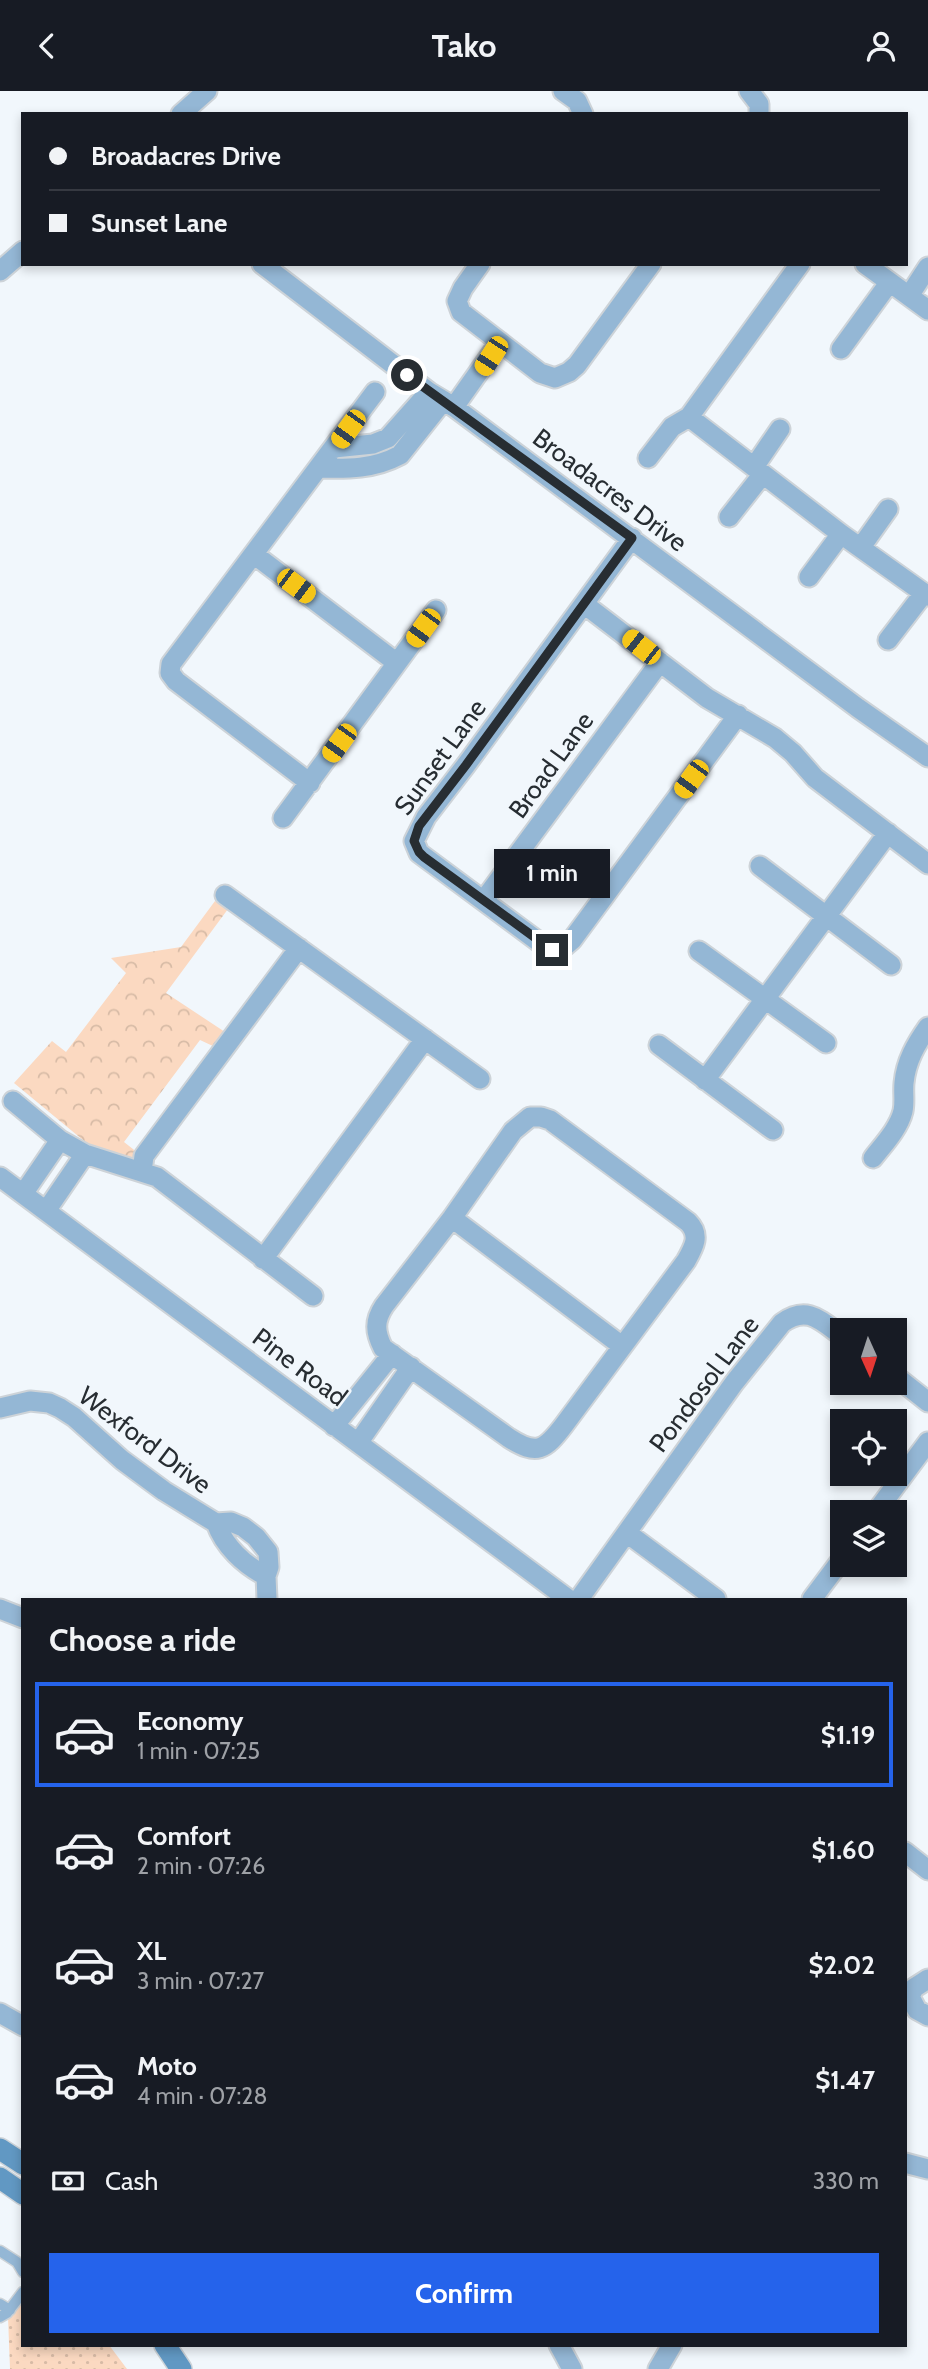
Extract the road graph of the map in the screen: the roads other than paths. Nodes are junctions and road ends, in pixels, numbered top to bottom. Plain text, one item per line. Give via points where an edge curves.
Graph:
1 (207, 91) edge
2 (563, 91) edge
3 (749, 91) edge
4 (183, 112) edge
5 (582, 112) edge
6 (759, 112) edge
7 (21, 253) edge
8 (265, 266) edge
9 (479, 266) edge
10 (650, 266) edge
11 (799, 266) edge
12 (868, 266) edge
13 (928, 267) edge
14 (0, 271) edge
15 (889, 283) junction
16 (909, 296) junction
17 (928, 310) edge
18 (500, 342) junction
19 (841, 349) dead end
20 (375, 392) dead end
21 (442, 400) junction
22 (689, 417) junction
23 (780, 429) dead end
24 (334, 448) junction
25 (648, 458) dead end
26 (319, 468) junction
27 (758, 470) junction
28 (888, 509) dead end
29 (729, 517) dead end
30 (841, 534) junction
31 (632, 538) junction
32 (861, 547) junction
33 (255, 555) junction
34 (809, 577) dead end
35 (926, 594) edge
36 (584, 604) junction
37 (436, 610) dead end
38 (888, 640) dead end
39 (660, 662) junction
40 (397, 663) junction
41 (738, 716) junction
42 (928, 757) edge
43 (310, 783) junction
44 (284, 818) dead end
45 (888, 833) junction
46 (928, 864) edge
47 (760, 866) dead end
48 (225, 895) dead end
49 (484, 900) junction
50 (826, 915) junction
51 (299, 948) junction
52 (699, 951) dead end
53 (891, 965) dead end
54 (765, 998) junction
55 (928, 1027) edge
56 (425, 1039) junction
57 (826, 1042) dead end
58 (659, 1045) dead end
59 (480, 1079) dead end
60 (705, 1080) junction
61 (13, 1101) dead end
62 (774, 1130) dead end
63 (60, 1140) junction
64 (85, 1154) junction
65 (873, 1158) dead end
66 (142, 1172) junction
67 (0, 1177) edge
68 (23, 1194) junction
69 (46, 1211) junction
70 (452, 1218) junction
71 (263, 1259) junction
72 (313, 1296) dead end
73 (830, 1328) edge
74 (622, 1346) junction
75 (392, 1354) junction
76 (411, 1367) junction
77 (907, 1385) edge
78 (928, 1402) edge
79 (0, 1408) edge
80 (334, 1426) junction
81 (928, 1442) edge
82 (358, 1443) junction
83 (885, 1500) edge
84 (627, 1533) junction
85 (830, 1575) edge
86 (267, 1598) edge
87 (567, 1598) edge
88 (580, 1598) edge
89 (715, 1598) edge
90 (813, 1598) edge
91 (0, 1609) edge
92 (21, 1617) edge
93 (907, 1854) edge
94 (928, 1870) edge
95 (928, 1979) edge
96 (907, 1996) edge
97 (0, 2013) edge
98 (928, 2016) edge
99 (21, 2025) edge
100 (0, 2149) edge
101 (21, 2163) edge
102 (907, 2164) edge
103 (928, 2169) edge
104 (0, 2178) edge
105 (21, 2193) edge
106 (0, 2251) edge
107 (21, 2269) edge
108 (21, 2295) edge
109 (0, 2304) edge
110 (10, 2310) junction
111 (0, 2317) edge
112 (166, 2347) edge
113 (560, 2347) edge
114 (670, 2347) edge
115 (181, 2369) edge
116 (572, 2369) edge
117 (658, 2369) edge

1 - 4 street
2 - 5 street via 577,101
3 - 6 street
7 - 14 street
8 - 21 street, Broadacres Drive
9 - 18 street via 457,301 461,312
10 - 18 street via 577,365 561,377 541,373
11 - 22 street
12 - 15 street
13 - 16 street
15 - 16 street
15 - 19 street
16 - 17 street
18 - 21 street
20 - 24 street
21 - 24 street via 388,438
21 - 26 street via 400,455 391,460 366,467
21 - 31 street, Broadacres Drive
22 - 25 street via 672,427
22 - 27 street
23 - 27 street
24 - 26 street
26 - 33 street
27 - 29 street
27 - 30 street
28 - 32 street
30 - 32 street
30 - 34 street
31 - 36 street, Sunset Lane
31 - 42 street, Broadacres Drive
32 - 35 street
33 - 40 street
33 - 43 street via 171,664 170,673
35 - 38 street
36 - 39 street
36 - 49 street, Sunset Lane via 415,835 415,846 424,857
37 - 40 street
39 - 41 street
39 - 49 street, Broad Lane
40 - 43 street
41 - 45 street via 786,747 815,778
41 - 49 street, Sunset Lane via 565,947 552,950 543,945
43 - 44 street
45 - 46 street
45 - 50 street
47 - 50 street
48 - 51 street
50 - 53 street
50 - 54 street
51 - 56 street
51 - 66 street via 144,1156
52 - 54 street
54 - 57 street
54 - 60 street
55 - 65 street via 910,1057 900,1118
56 - 59 street
56 - 71 street
58 - 60 street
60 - 62 street
61 - 63 street
63 - 64 street
63 - 68 street
64 - 66 street
64 - 69 street
66 - 71 street via 157,1177
67 - 68 street, Pine Road
68 - 69 street, Pine Road
69 - 80 street, Pine Road
70 - 74 street
70 - 74 street via 513,1131 526,1118 536,1116 550,1121 680,1216 696,1232 691,1252
70 - 75 street via 379,1314 378,1339
71 - 72 street
73 - 84 street, Pondosol Lane via 807,1314 791,1316 782,1323
74 - 76 street via 551,1442 536,1449 521,1446
75 - 76 street
75 - 80 street
76 - 82 street
77 - 78 street
79 - 86 street, Wexford Drive via 30,1401 60,1408 153,1483 216,1523 236,1523 256,1537 268,1552
80 - 82 street, Pine Road
81 - 83 street
82 - 87 street, Pine Road
84 - 88 street, Pondosol Lane
84 - 89 street
85 - 90 street
91 - 92 street
93 - 94 street
95 - 96 street
96 - 98 street
97 - 99 street
100 - 101 street
102 - 103 street
104 - 105 street
106 - 107 lane
108 - 110 lane
109 - 110 lane
110 - 111 lane
112 - 115 street
113 - 116 street
114 - 117 street

